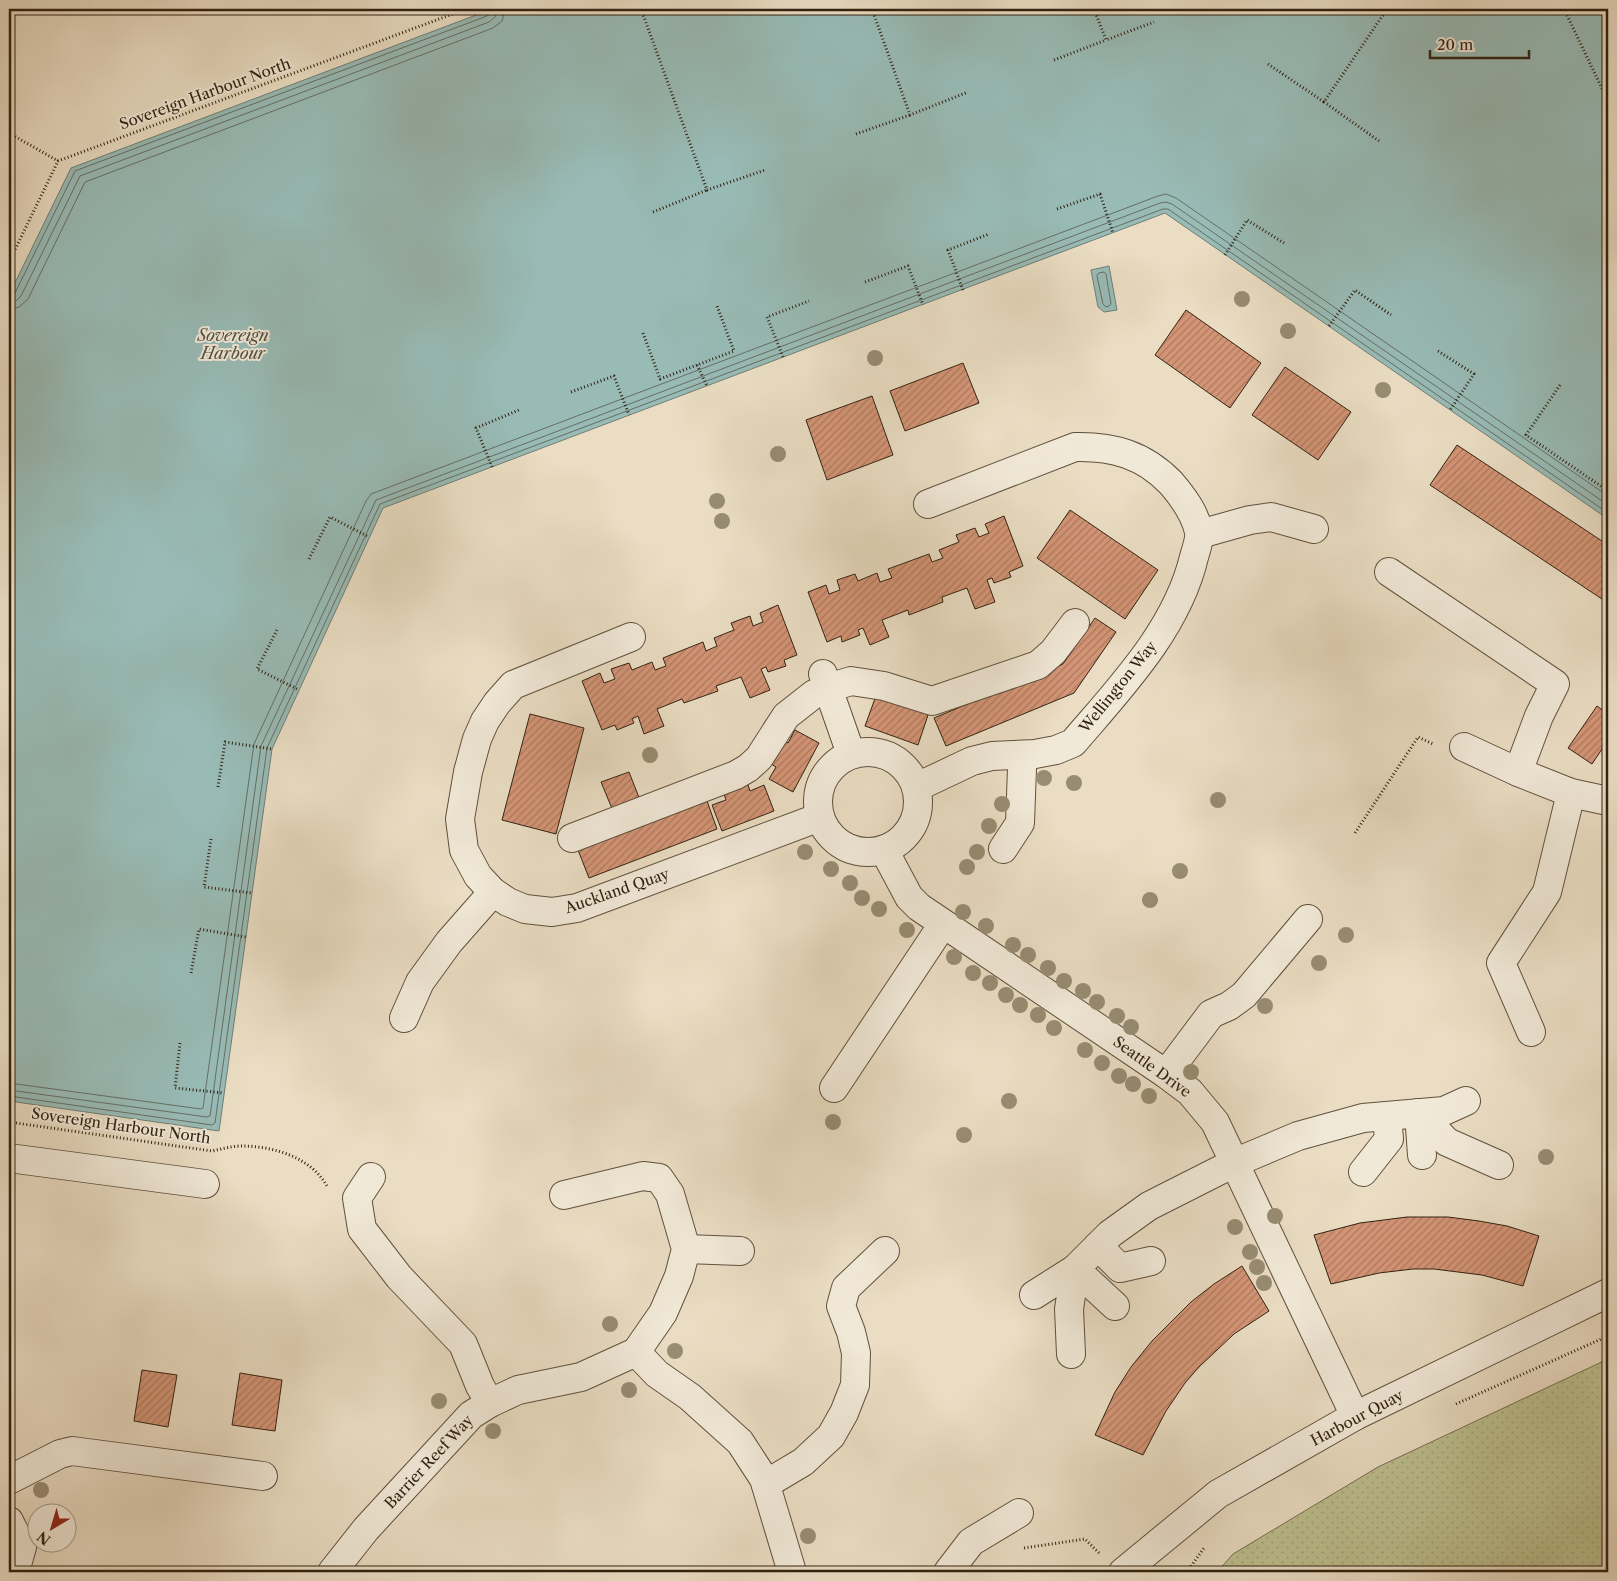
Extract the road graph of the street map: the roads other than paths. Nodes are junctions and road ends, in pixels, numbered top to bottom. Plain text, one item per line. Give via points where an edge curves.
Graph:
1 (928, 504) dead end
2 (1314, 529) dead end
3 (1200, 534) junction
4 (1389, 572) dead end
5 (1076, 623) dead end
6 (631, 637) dead end
7 (826, 681) junction
8 (1464, 747) road end
9 (851, 754) junction
10 (1020, 755) junction
11 (1518, 772) junction
12 (917, 787) junction
13 (1571, 793) junction
14 (1608, 801) edge
15 (820, 817) junction
16 (572, 838) dead end
17 (1003, 849) dead end
18 (884, 850) junction
19 (493, 892) junction
20 (1308, 919) dead end
21 (943, 924) junction
22 (404, 1018) dead end
23 (1530, 1032) dead end
24 (1166, 1074) junction
25 (834, 1088) dead end
26 (1466, 1101) dead end
27 (1419, 1113) junction
28 (1387, 1116) junction
29 (1422, 1155) dead end
30 (9, 1158) edge
31 (1234, 1163) junction
32 (1499, 1165) dead end
33 (1363, 1172) dead end
34 (371, 1177) dead end
35 (205, 1184) dead end
36 (564, 1195) dead end
37 (1098, 1246) junction
38 (686, 1249) junction
39 (740, 1251) dead end
40 (885, 1251) dead end
41 (1150, 1261) dead end
42 (1075, 1269) junction
43 (1608, 1293) edge
44 (1034, 1295) dead end
45 (1115, 1306) dead end
46 (636, 1352) junction
47 (1071, 1354) dead end
48 (490, 1403) junction
49 (1355, 1416) junction
50 (264, 1476) dead end
51 (9, 1480) edge
52 (766, 1484) junction
53 (1019, 1513) dead end
54 (9, 1521) edge
55 (19, 1559) edge
56 (332, 1572) edge
57 (792, 1572) edge
58 (948, 1572) edge
59 (1123, 1572) edge

1 - 3 street via 1075,447 1110,448 1135,457 1160,472 1181,494
2 - 3 street via 1271,517
3 - 10 street, Wellington Way via 1190,573 1156,642 1101,710 1073,743 1056,750
4 - 11 street via 1555,684
5 - 7 street via 1038,665 932,701 884,686
6 - 19 street, Auckland Quay via 513,685 485,721 468,772 460,819 464,850 478,876
7 - 9 street
7 - 16 street via 786,716 758,758 742,772
8 - 11 street
9 - 12 street via 868,752 889,756 904,766
9 - 15 street via 833,765 823,779 817,800
10 - 12 street, Wellington Way via 972,761
10 - 17 street via 1020,822
11 - 13 street
12 - 18 street via 919,805 914,824 903,839
13 - 14 street
13 - 23 street via 1547,892 1500,963
15 - 18 street via 833,838 847,848 867,853
15 - 19 street, Auckland Quay via 577,908 552,912 525,909
18 - 21 street, Seattle Drive via 909,897
19 - 22 street via 448,942 420,982
20 - 24 street via 1244,995 1230,1006 1211,1014
21 - 24 street, Seattle Drive
21 - 25 street
24 - 31 street, Seattle Drive via 1190,1092 1215,1122
26 - 27 street via 1444,1111
27 - 28 street
27 - 29 street
27 - 32 street via 1447,1142
28 - 31 street via 1363,1118 1298,1136
28 - 33 street via 1389,1139
30 - 35 street
31 - 37 street via 1150,1206
31 - 49 street, Seattle Drive
34 - 48 street via 356,1198 362,1229 399,1277 463,1344
36 - 38 street via 643,1176 659,1178 670,1194
37 - 41 street via 1120,1268
37 - 42 street
38 - 39 street
38 - 46 street via 663,1314
40 - 52 street via 846,1288 841,1306 856,1353 855,1385 844,1413 831,1436 804,1462
42 - 44 street
42 - 45 street
42 - 47 street via 1069,1309
43 - 49 street, Harbour Quay
46 - 48 street, Barrier Reef Way via 581,1377 518,1390
46 - 52 street via 740,1442
48 - 56 street, Barrier Reef Way via 471,1415 366,1529
49 - 59 street, Harbour Quay via 1218,1494
50 - 51 street via 72,1451
52 - 57 street
53 - 58 street via 971,1542
54 - 55 street

